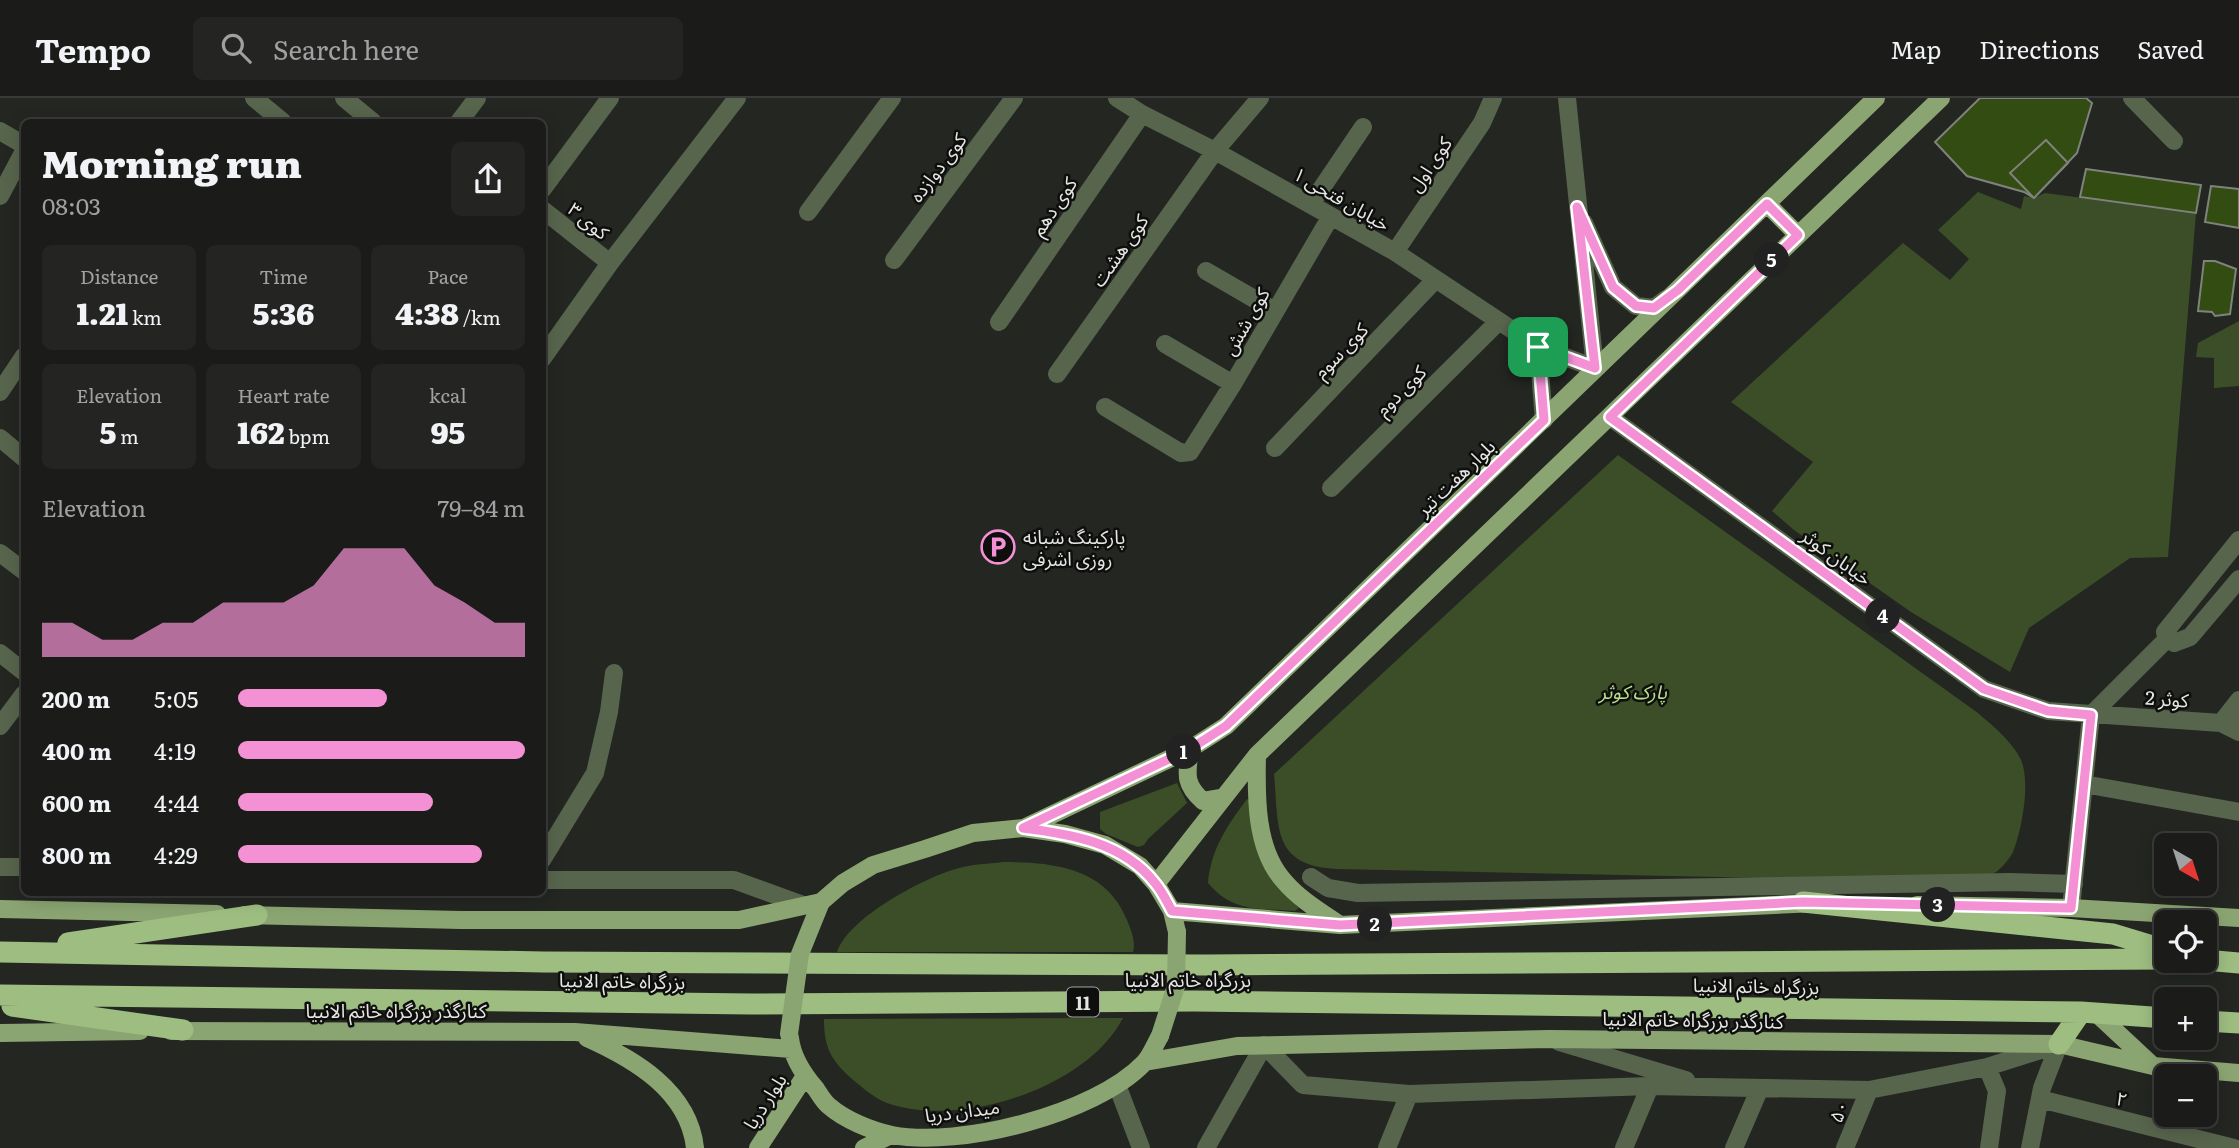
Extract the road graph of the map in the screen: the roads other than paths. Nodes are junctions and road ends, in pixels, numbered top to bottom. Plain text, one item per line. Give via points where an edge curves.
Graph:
1 (254, 98) edge
2 (344, 98) edge
3 (477, 98) edge
4 (610, 98) edge
5 (737, 98) edge
6 (892, 98) edge
7 (1014, 98) edge
8 (1117, 98) edge
9 (1260, 98) edge
10 (1493, 98) edge
11 (1566, 98) edge
12 (1876, 98) edge
13 (1941, 98) edge
14 (2132, 98) edge
15 (1142, 114) junction
16 (279, 119) edge
17 (369, 119) edge
18 (461, 119) edge
19 (1363, 127) dead end
20 (0, 131) edge
21 (2174, 141) dead end
22 (21, 143) edge
23 (1215, 151) junction
24 (21, 160) edge
25 (546, 185) edge
26 (11, 189) edge
27 (1311, 204) junction
28 (1767, 204) junction
29 (1577, 207) junction
30 (546, 212) edge
31 (808, 212) dead end
32 (1331, 216) junction
33 (1798, 235) junction
34 (1395, 252) junction
35 (894, 260) dead end
36 (610, 263) junction
37 (1206, 271) dead end
38 (1435, 280) junction
39 (1678, 290) junction
40 (1275, 311) junction
41 (999, 321) dead end
42 (1498, 322) junction
43 (1165, 344) dead end
44 (1538, 347) junction
45 (546, 353) edge
46 (21, 360) edge
47 (1595, 368) junction
48 (1057, 374) dead end
49 (1233, 384) junction
50 (0, 392) edge
51 (1105, 407) dead end
52 (1610, 417) junction
53 (1544, 420) junction
54 (0, 438) edge
55 (1275, 448) dead end
56 (21, 456) edge
57 (1331, 488) dead end
58 (2239, 540) edge
59 (0, 553) edge
60 (21, 569) edge
61 (2239, 579) edge
62 (2167, 639) junction
63 (0, 653) edge
64 (21, 670) edge
65 (614, 673) dead end
66 (21, 698) edge
67 (2239, 700) edge
68 (2091, 715) junction
69 (2230, 721) edge
70 (0, 726) edge
71 (2239, 732) edge
72 (1190, 749) junction
73 (1256, 755) junction
74 (2084, 784) junction
75 (1221, 798) junction
76 (2239, 812) edge
77 (1023, 828) junction
78 (546, 853) edge
79 (0, 867) edge
80 (21, 867) edge
81 (1311, 877) dead end
82 (546, 880) edge
83 (1156, 884) junction
84 (2074, 884) junction
85 (1803, 902) junction
86 (812, 903) junction
87 (2071, 908) junction
88 (0, 909) edge
89 (1172, 911) junction
90 (257, 915) junction
91 (2239, 918) edge
92 (1340, 925) junction
93 (2154, 946) edge
94 (5, 952) edge
95 (2154, 959) edge
96 (2217, 961) edge
97 (2239, 963) edge
98 (0, 995) edge
99 (0, 1004) edge
100 (2088, 1013) junction
101 (2154, 1017) edge
102 (2217, 1022) edge
103 (2239, 1023) edge
104 (183, 1030) junction
105 (575, 1032) junction
106 (0, 1033) edge
107 (1549, 1038) junction
108 (790, 1041) junction
109 (2059, 1044) junction
110 (1264, 1045) junction
111 (1145, 1062) junction
112 (2153, 1066) junction
113 (1987, 1067) junction
114 (2239, 1073) edge
115 (805, 1076) junction
116 (1117, 1085) junction
117 (1650, 1086) junction
118 (1707, 1087) junction
119 (1760, 1088) junction
120 (1869, 1090) junction
121 (1409, 1094) junction
122 (2040, 1099) junction
123 (890, 1141) edge
124 (695, 1148) edge
125 (758, 1148) edge
126 (864, 1148) edge
127 (1141, 1148) edge
128 (1206, 1148) edge
129 (1387, 1148) edge
130 (1624, 1148) edge
131 (1734, 1148) edge
132 (1845, 1148) edge
133 (1989, 1148) edge
134 (2030, 1148) edge
135 (2234, 1148) edge

1 - 16 street
2 - 17 street
3 - 18 street
4 - 25 street
5 - 36 street
6 - 31 street
7 - 35 street, کوی دوازده
8 - 15 street, خیابان فتحی ۱
9 - 23 street, کوی هشت
10 - 34 street, کوی اول via 1482,123
11 - 29 street
12 - 28 main road, بلوار هفت تیر
13 - 33 main road
14 - 21 street
15 - 23 street, خیابان فتحی ۱
15 - 41 street, کوی دهم
19 - 27 street
20 - 22 street
23 - 27 street, خیابان فتحی ۱
23 - 48 street, کوی هشت
24 - 26 street
27 - 32 street, خیابان فتحی ۱
28 - 33 main road
28 - 39 main road, بلوار هفت تیر
29 - 39 street via 1613,287 1636,306 1654,308
29 - 47 street
30 - 36 street, کوی ۳
32 - 34 street, خیابان فتحی ۱
32 - 40 street, کوی شش
33 - 52 main road
34 - 38 street, خیابان فتحی ۱
36 - 45 street
37 - 40 street
38 - 42 street, خیابان فتحی ۱
38 - 55 street, کوی سوم
39 - 47 main road, بلوار هفت تیر
40 - 49 street, کوی شش
42 - 44 street, خیابان فتحی ۱
42 - 57 street, کوی دوم
43 - 49 street
44 - 47 street, خیابان فتحی ۱
44 - 53 street
46 - 50 street
47 - 53 main road, بلوار هفت تیر
49 - 51 street, کوی شش via 1186,454
52 - 68 street, خیابان کوثر via 1984,689 2048,711
52 - 73 main road
53 - 72 main road, بلوار هفت تیر via 1226,726
54 - 56 street
58 - 62 street via 2177,614 2165,632
59 - 60 street
61 - 62 street via 2190,637 2174,643
62 - 68 street
63 - 64 street
65 - 78 street via 595,773
66 - 70 street
67 - 69 street
68 - 69 street, کوثر 2
68 - 74 street
69 - 71 street
72 - 75 main road via 1186,776 1192,791 1203,801
72 - 77 main road, بلوار هفت تیر
73 - 75 main road
73 - 92 main road via 1256,796 1269,856 1282,880
74 - 76 street
74 - 84 street
75 - 83 main road
77 - 83 main road via 1105,845 1140,866
77 - 86 main road via 973,834 873,865
79 - 80 street
81 - 84 street via 1328,888 1358,893
82 - 86 street via 734,880
83 - 89 main road
84 - 87 street
85 - 87 main road
85 - 92 main road
85 - 93 highway via 2113,934
86 - 90 main road via 739,920
86 - 108 main road, bridge via 800,954
87 - 91 main road
88 - 90 main road
89 - 92 main road
89 - 111 main road, میدان دریا, bridge via 1177,932 1177,986 1160,1036
90 - 94 highway
94 - 95 highway, بزرگراه خاتم الانبیا / 11 via 543,962 1206,965
96 - 97 highway
98 - 100 highway, بزرگراه خاتم الانبیا / 11 via 751,1004 1194,1001
99 - 104 highway
100 - 101 highway, بزرگراه خاتم الانبیا / 11
100 - 109 highway
100 - 112 main road
102 - 103 highway
104 - 105 main road, کنارگذر بزرگراه خاتم الانبیا
104 - 106 main road, کنارگذر بزرگراه خاتم الانبیا
105 - 108 main road, کنارگذر بزرگراه خاتم الانبیا
105 - 124 main road via 620,1052 669,1089 689,1123
107 - 109 main road, کنارگذر بزرگراه خاتم الانبیا
107 - 110 main road, کنارگذر بزرگراه خاتم الانبیا
107 - 118 street
108 - 115 main road, میدان دریا
109 - 112 main road, کنارگذر بزرگراه خاتم الانبیا
109 - 113 street
109 - 122 street
110 - 111 main road, کنارگذر بزرگراه خاتم الانبیا
110 - 121 street via 1303,1085
110 - 128 street
111 - 116 main road, میدان دریا
112 - 114 main road, کنارگذر بزرگراه خاتم الانبیا
113 - 120 street
113 - 133 street via 1997,1091
115 - 123 main road, میدان دریا via 829,1107
115 - 125 main road, بلوار دریا
116 - 123 main road, میدان دریا via 1061,1112 997,1129
116 - 127 street
117 - 118 street
117 - 121 street
117 - 130 street
118 - 119 street
119 - 120 street
119 - 131 street
120 - 132 street, ۵۰
121 - 129 street
122 - 134 street
122 - 135 street, ۲
123 - 126 main road

